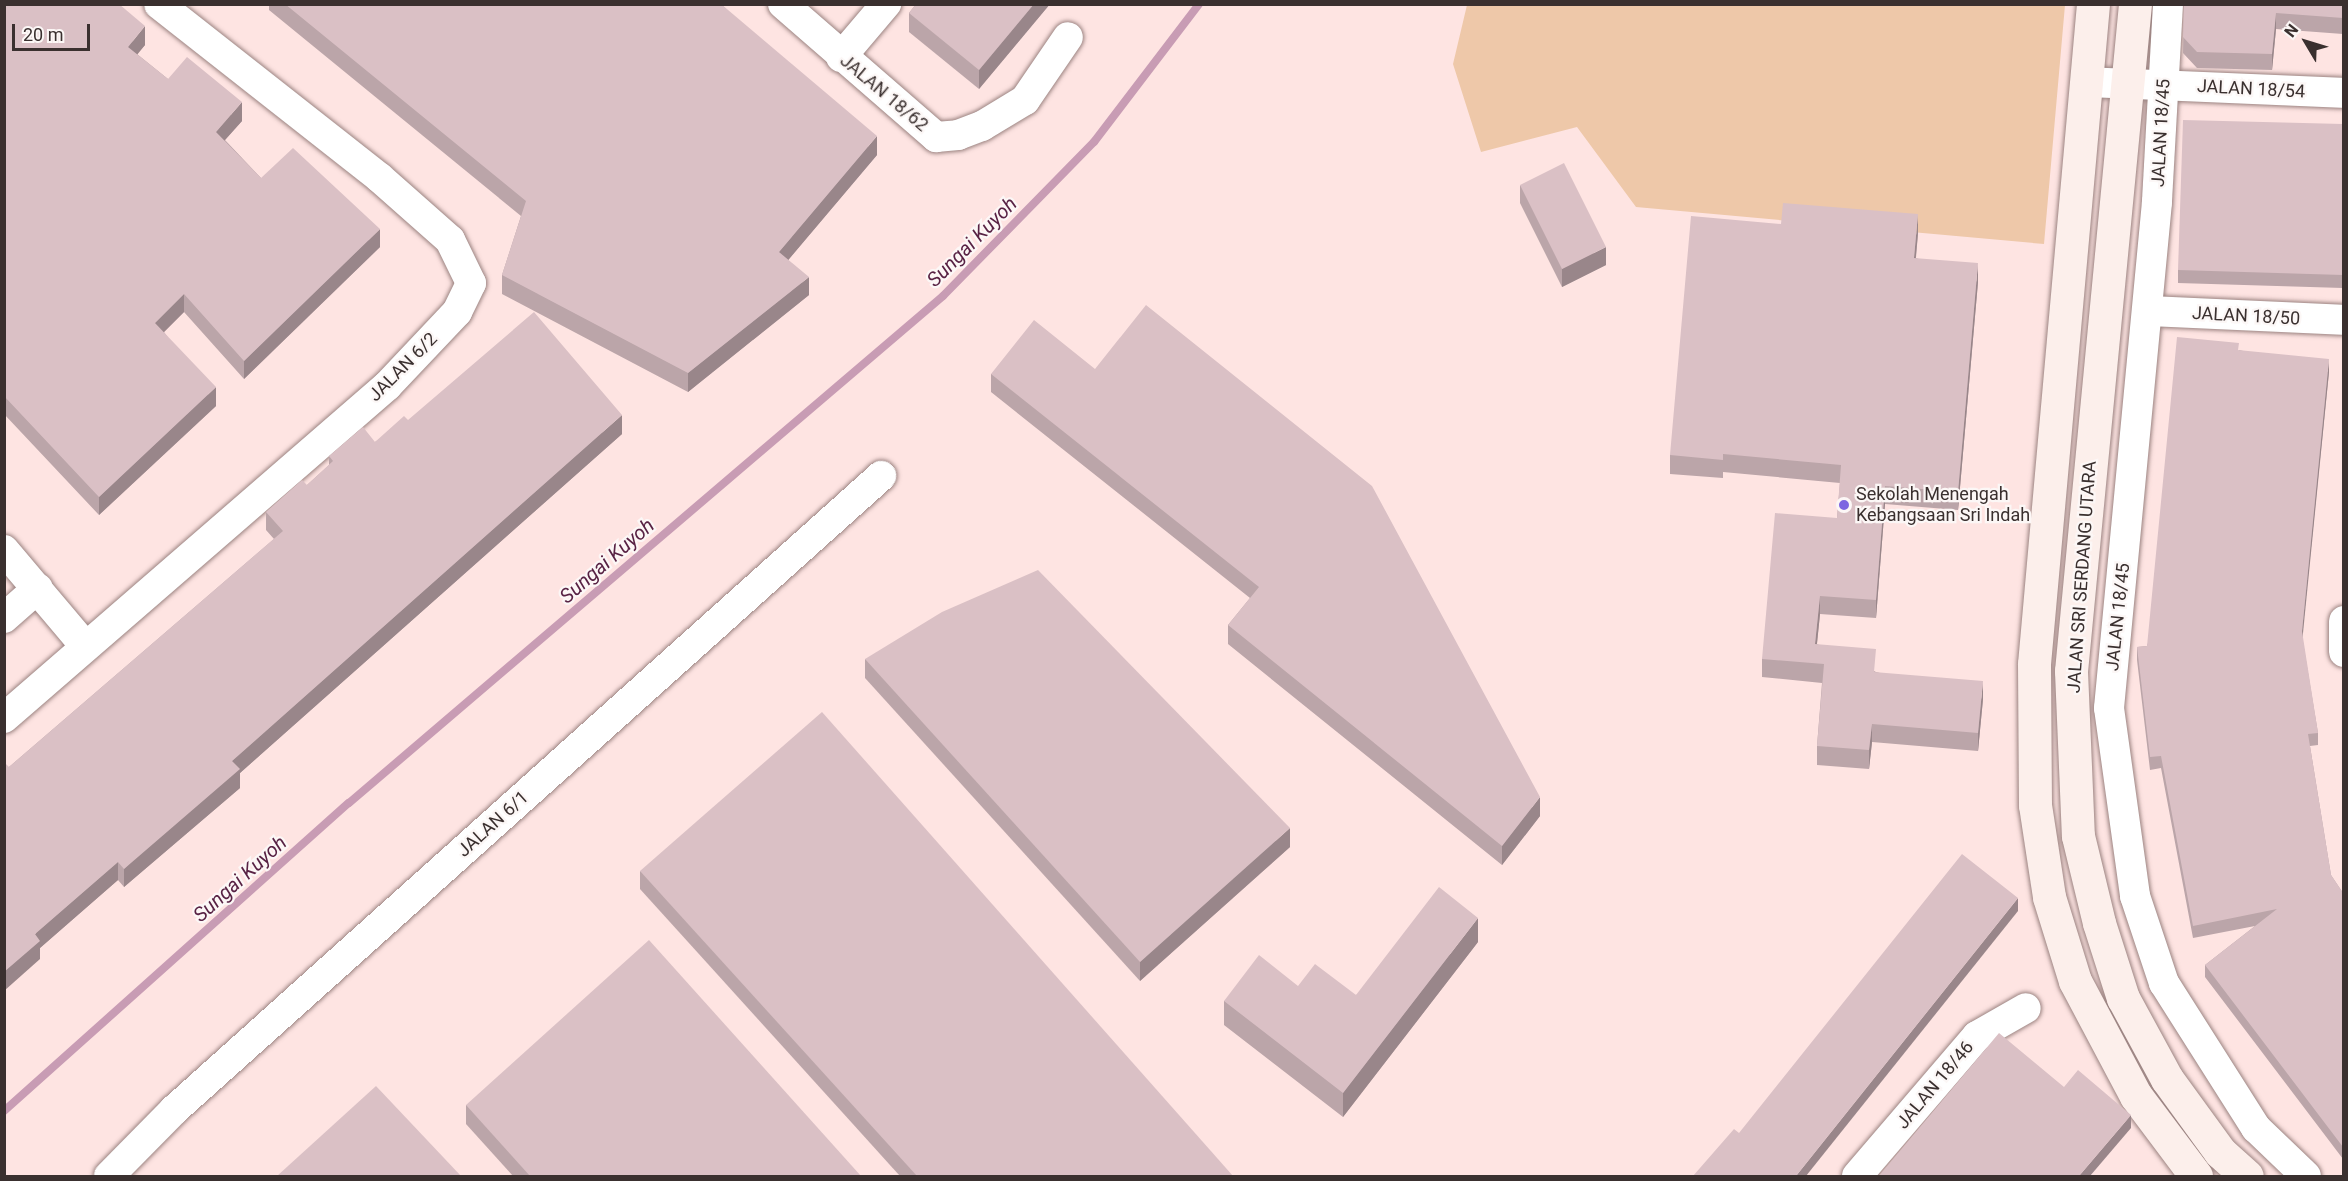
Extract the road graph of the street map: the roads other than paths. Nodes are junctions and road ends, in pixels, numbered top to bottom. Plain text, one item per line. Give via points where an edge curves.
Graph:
1 (159, 4) edge
2 (783, 4) edge
3 (886, 4) edge
4 (2093, 4) edge
5 (2135, 4) edge
6 (2168, 4) edge
7 (1068, 37) dead end
8 (841, 57) junction
9 (2086, 82) junction
10 (2129, 84) junction
11 (2163, 85) junction
12 (2343, 93) edge
13 (2148, 311) junction
14 (2343, 320) edge
15 (881, 476) dead end
16 (4, 550) edge
17 (38, 588) junction
18 (4, 618) edge
19 (2343, 621) edge
20 (85, 646) junction
21 (2343, 652) edge
22 (4, 718) edge
23 (2026, 1008) dead end
24 (109, 1176) edge
25 (1857, 1176) edge
26 (2196, 1176) edge
27 (2247, 1176) edge
28 (2306, 1176) edge

1 - 20 street, JALAN 6/2 via 380,178 450,240 471,283 457,312 387,386
2 - 8 street, JALAN 18/62
3 - 8 street
4 - 9 street
5 - 10 street, JALAN SRI SERDANG UTARA
6 - 11 street, JALAN 18/45
7 - 8 street, JALAN 18/62 via 1025,100 982,126 958,135 936,136
9 - 10 street, JALAN 18/54
9 - 26 street via 2034,664 2035,805 2049,897 2075,981 2136,1096
10 - 11 street, JALAN 18/54
10 - 27 street, JALAN SRI SERDANG UTARA via 2071,671 2078,836 2123,998 2167,1079 2220,1152
11 - 12 street, JALAN 18/54
11 - 13 street, JALAN 18/45
13 - 14 street, JALAN 18/50
13 - 28 street, JALAN 18/45 via 2109,708 2135,896 2164,982 2256,1128
15 - 24 street, JALAN 6/1 via 174,1110
16 - 17 street
17 - 18 street
17 - 20 street
19 - 21 street
20 - 22 street, JALAN 6/2
23 - 25 street, JALAN 18/46 via 1977,1036

